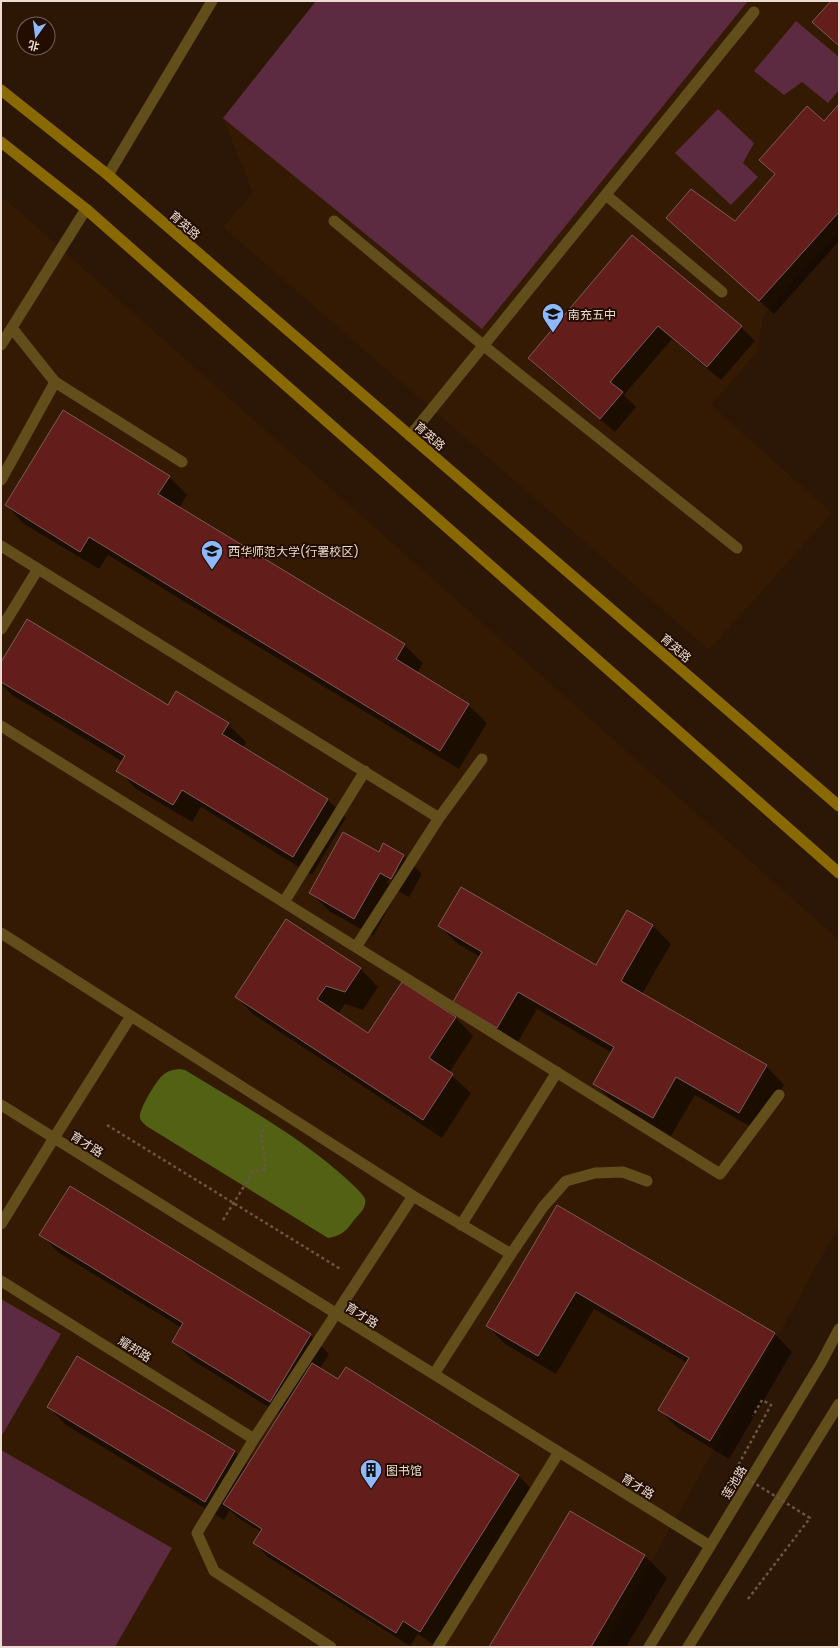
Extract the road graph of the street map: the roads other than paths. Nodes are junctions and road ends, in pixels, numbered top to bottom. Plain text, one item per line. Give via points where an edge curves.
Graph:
1 (212, 1) edge
2 (754, 12) dead end
3 (1, 90) edge
4 (1, 142) edge
5 (108, 175) junction
6 (606, 195) junction
7 (86, 209) junction
8 (334, 221) dead end
9 (722, 292) dead end
10 (12, 328) junction
11 (1, 345) edge
12 (484, 346) junction
13 (55, 382) junction
14 (410, 436) junction
15 (182, 462) dead end
16 (1, 480) edge
17 (1, 546) edge
18 (737, 548) dead end
19 (38, 569) junction
20 (1, 629) edge
21 (1, 726) edge
22 (482, 759) dead end
23 (365, 771) junction
24 (839, 806) edge
25 (439, 818) junction
26 (839, 873) edge
27 (284, 902) junction
28 (1, 933) edge
29 (356, 947) junction
30 (131, 1016) junction
31 (557, 1072) junction
32 (779, 1095) dead end
33 (1, 1105) edge
34 (54, 1138) junction
35 (647, 1181) dead end
36 (413, 1196) junction
37 (1, 1224) edge
38 (461, 1225) junction
39 (511, 1254) junction
40 (1, 1281) edge
41 (336, 1313) junction
42 (839, 1329) edge
43 (434, 1374) junction
44 (839, 1404) edge
45 (254, 1439) junction
46 (559, 1452) junction
47 (710, 1546) junction
48 (331, 1647) edge
49 (438, 1647) edge
50 (649, 1647) edge
51 (688, 1647) edge

1 - 5 street
2 - 6 street
3 - 5 main road, 育英路
4 - 7 main road
5 - 14 main road, 育英路
6 - 9 street
6 - 12 street
7 - 10 street
7 - 26 main road
8 - 12 street
10 - 11 street
10 - 13 street
12 - 14 street
12 - 18 street
13 - 15 street
13 - 16 street
14 - 24 main road, 育英路
17 - 19 street
19 - 20 street
19 - 23 street
21 - 27 street
22 - 25 street
23 - 25 street
23 - 27 street
25 - 29 street
27 - 29 street
28 - 30 street
29 - 31 street
30 - 34 street
30 - 36 street
31 - 32 street via 720,1174
31 - 38 street
33 - 34 street, 育才路
34 - 37 street
34 - 41 street, 育才路
35 - 39 street via 623,1172 595,1173 566,1181 543,1207
36 - 38 street
36 - 41 street
38 - 39 street
39 - 43 street
40 - 45 street, 耀邦路
41 - 43 street, 育才路
41 - 45 street
42 - 47 street, 莲池路
43 - 46 street, 育才路
44 - 51 street
45 - 48 street via 197,1533 214,1571
46 - 47 street, 育才路
46 - 49 street
47 - 50 street, 莲池路

